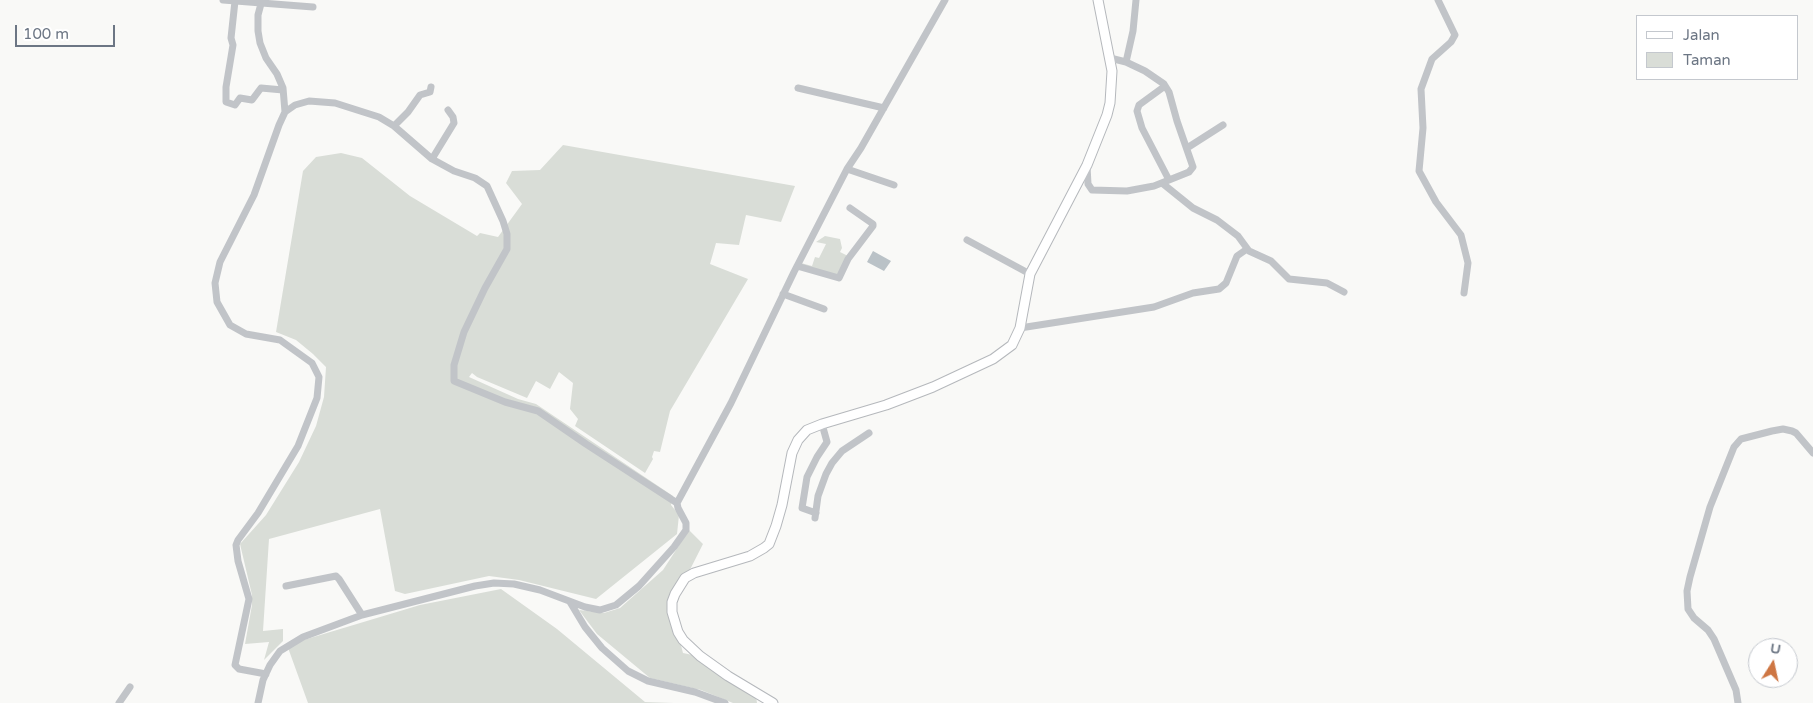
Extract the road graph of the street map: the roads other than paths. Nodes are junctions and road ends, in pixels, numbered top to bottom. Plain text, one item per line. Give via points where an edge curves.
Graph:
1 (224, 0) edge
2 (945, 0) edge
3 (1098, 0) edge
4 (1136, 0) edge
5 (1438, 0) edge
6 (235, 1) edge
7 (262, 2) edge
8 (313, 7) dead end
9 (1110, 58) junction
10 (1126, 62) junction
11 (1165, 86) junction
12 (431, 87) dead end
13 (798, 88) dead end
14 (283, 90) junction
15 (884, 108) junction
16 (448, 110) dead end
17 (285, 112) junction
18 (1223, 125) dead end
19 (394, 126) junction
20 (1187, 148) junction
21 (432, 159) junction
22 (1087, 165) junction
23 (847, 169) junction
24 (1166, 181) junction
25 (894, 185) dead end
26 (850, 208) dead end
27 (967, 240) dead end
28 (1247, 249) junction
29 (797, 266) junction
30 (1030, 274) junction
31 (1344, 292) dead end
32 (1464, 292) dead end
33 (783, 294) junction
34 (824, 309) dead end
35 (1020, 328) junction
36 (822, 424) junction
37 (869, 433) dead end
38 (1813, 453) edge
39 (677, 503) junction
40 (286, 586) dead end
41 (570, 602) junction
42 (362, 615) junction
43 (266, 674) junction
44 (130, 687) dead end
45 (120, 703) edge
46 (258, 703) edge
47 (725, 703) edge
48 (772, 703) edge
49 (1738, 703) edge

1 - 6 street
2 - 15 street
3 - 9 main road
4 - 10 street
5 - 32 street via 1455,35 1432,59 1422,89 1419,171 1436,202 1461,235 1468,263
6 - 7 street
6 - 14 street via 226,102 233,105 240,98 252,100 262,88
7 - 8 street
7 - 14 street via 258,15 260,43
9 - 10 street
9 - 22 main road via 1110,103
10 - 11 street
11 - 20 street
11 - 24 street via 1139,105 1137,111
12 - 19 street via 430,92 420,95
13 - 15 street
14 - 17 street
15 - 23 street
16 - 21 street via 454,123
17 - 19 street via 308,102 335,102
17 - 43 street via 254,195 220,262 215,283 217,302 230,325 246,334 280,340 312,363 319,377 317,398 298,446 236,545 248,599 235,665 241,670
18 - 20 street
19 - 21 street
20 - 24 street via 1194,166 1192,170
21 - 39 street via 486,186 508,240 507,249 464,332 454,364 454,380 505,402 538,411
22 - 24 street via 1089,186 1094,190 1132,190
22 - 30 main road
23 - 25 street
23 - 29 street
24 - 28 street via 1192,208 1217,220 1238,236
26 - 29 street via 873,226 848,259 839,278
27 - 30 street
28 - 31 street via 1271,261 1292,280 1327,283
28 - 35 street via 1237,256 1226,283 1219,288 1154,307
29 - 33 street
30 - 35 main road
33 - 34 street
33 - 39 street via 731,403
35 - 36 main road via 1008,348 964,374 886,405
36 - 37 street via 827,442 807,477 802,508 816,515 818,496 832,463 842,451
36 - 48 main road via 808,430 795,446 779,517 769,544 750,556 685,578 671,607 683,640 728,676
38 - 49 street via 1792,430 1783,429 1741,439 1734,447 1710,507 1690,577 1688,609 1714,639 1736,690
39 - 41 street via 686,530 639,586 609,608 600,610
40 - 42 street via 336,576
41 - 42 street via 540,590 494,583
41 - 47 street via 584,627 628,671 648,681
42 - 43 street via 287,645
43 - 46 street
44 - 45 street

